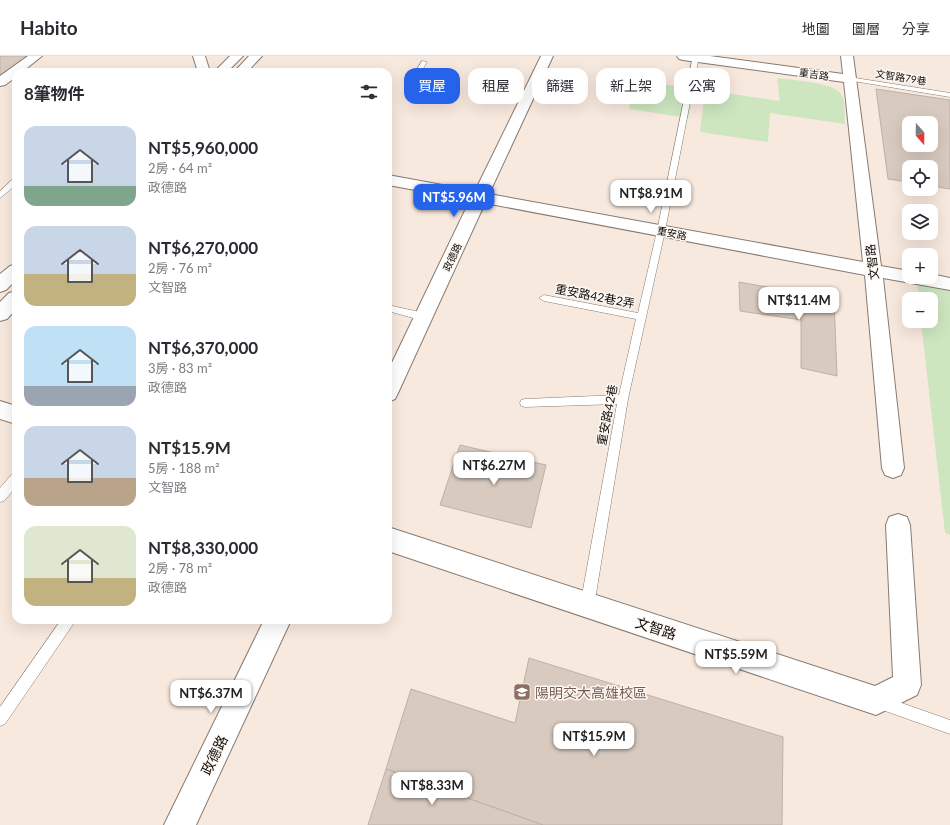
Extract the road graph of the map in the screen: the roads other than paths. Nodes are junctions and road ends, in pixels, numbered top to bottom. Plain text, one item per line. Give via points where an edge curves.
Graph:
1 (36, 56) edge
2 (199, 56) edge
3 (237, 56) edge
4 (256, 56) edge
5 (547, 56) edge
6 (847, 56) edge
7 (692, 57) edge
8 (424, 62) dead end
9 (21, 68) edge
10 (203, 68) edge
11 (224, 68) edge
12 (244, 68) edge
13 (421, 68) edge
14 (849, 79) junction
15 (950, 94) edge
16 (392, 181) edge
17 (12, 184) edge
18 (0, 195) edge
19 (479, 198) junction
20 (661, 230) junction
21 (873, 270) junction
22 (12, 274) edge
23 (902, 275) edge
24 (938, 282) edge
25 (950, 284) edge
26 (0, 285) edge
27 (544, 298) dead end
28 (12, 302) edge
29 (392, 309) edge
30 (0, 314) edge
31 (642, 316) junction
32 (424, 317) junction
33 (392, 385) edge
34 (623, 399) junction
35 (525, 403) dead end
36 (0, 410) edge
37 (12, 414) edge
38 (893, 468) dead end
39 (12, 483) edge
40 (0, 497) edge
41 (898, 525) dead end
42 (392, 540) edge
43 (587, 606) junction
44 (67, 624) edge
45 (276, 624) edge
46 (876, 701) junction
47 (0, 719) edge
48 (950, 728) edge
49 (180, 825) edge

1 - 9 street
2 - 10 street
3 - 11 street
4 - 12 street
5 - 19 street, 政德路
6 - 14 street, 文智路
7 - 14 street, 重吉路
7 - 20 lane, 重安路42巷
8 - 13 lane
14 - 15 lane, 文智路79巷
14 - 21 street, 文智路
16 - 19 street, 重安路
17 - 18 lane
19 - 20 street, 重安路
19 - 32 street, 政德路
20 - 21 street, 重安路
20 - 31 lane, 重安路42巷
21 - 23 street, 重安路
21 - 38 street, 文智路
22 - 26 street
24 - 25 street, 重安路
27 - 31 lane, 重安路42巷2弄
28 - 30 street
29 - 32 lane
31 - 34 lane, 重安路42巷
32 - 33 street, 政德路
34 - 35 lane
34 - 43 lane, 重安路42巷
36 - 37 street
39 - 40 lane
41 - 46 street via 907,685
42 - 43 street, 文智路
43 - 46 street, 文智路
44 - 47 lane
45 - 49 street, 政德路
46 - 48 lane

